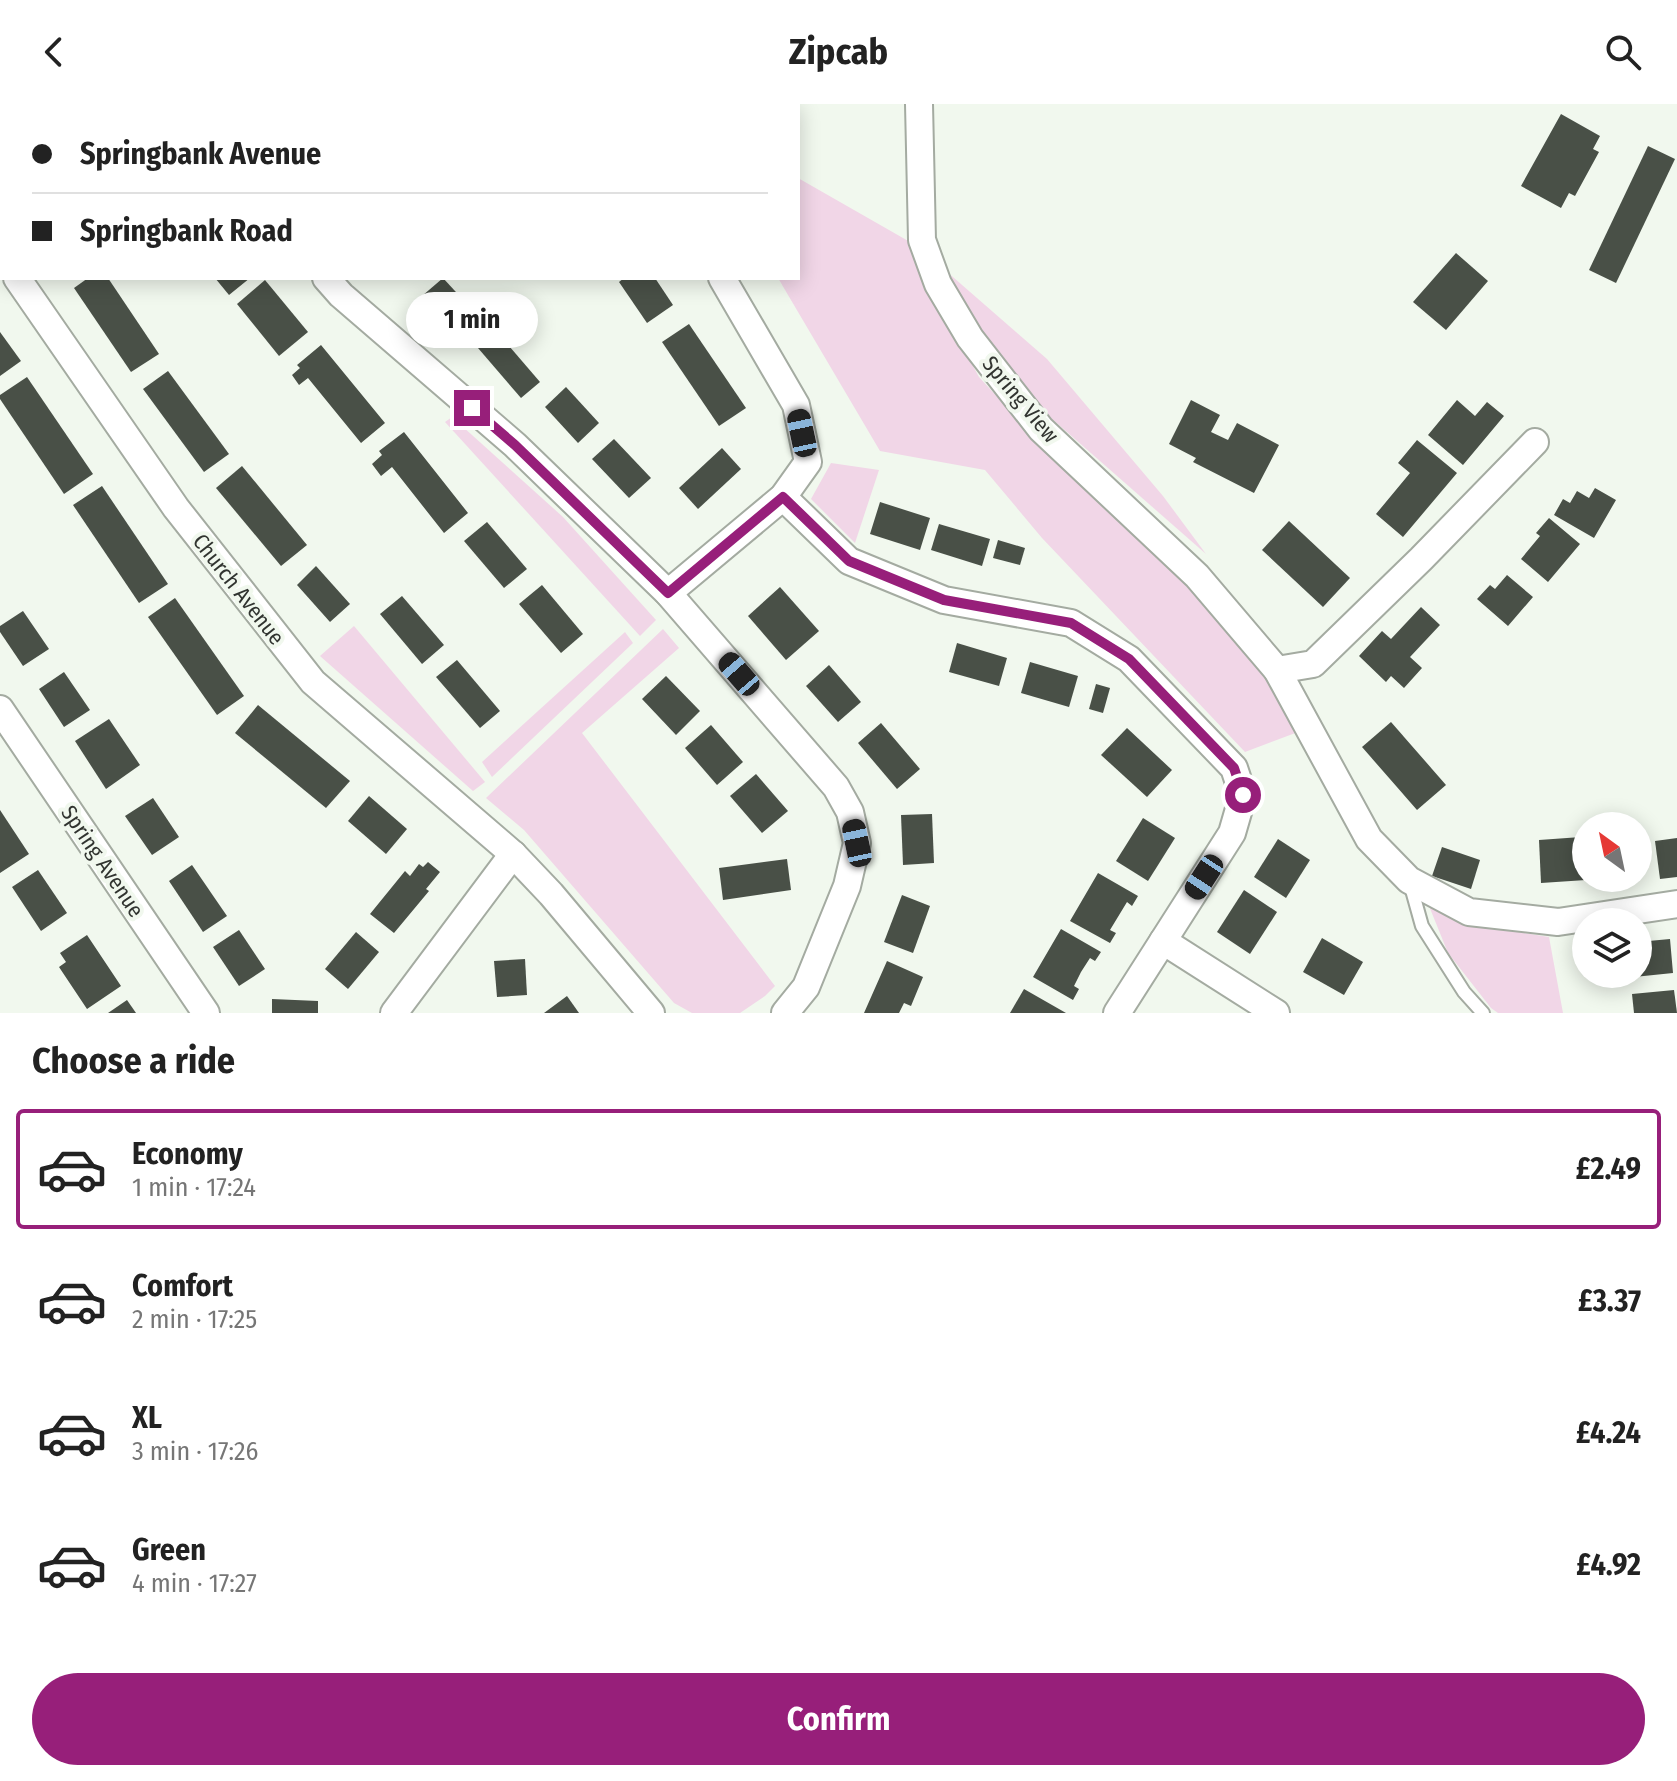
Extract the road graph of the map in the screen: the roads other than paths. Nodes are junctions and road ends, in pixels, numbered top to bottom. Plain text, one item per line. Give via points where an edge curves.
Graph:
1 (919, 104) edge
2 (18, 280) edge
3 (328, 280) edge
4 (723, 280) edge
5 (1535, 442) dead end
6 (783, 497) junction
7 (668, 593) junction
8 (1277, 670) junction
9 (0, 709) edge
10 (513, 854) junction
11 (1409, 880) junction
12 (1677, 904) edge
13 (1163, 941) junction
14 (206, 1013) edge
15 (394, 1013) edge
16 (651, 1013) edge
17 (785, 1013) edge
18 (1117, 1013) edge
19 (1276, 1013) edge
20 (1483, 1013) edge

1 - 8 street, Spring View via 922,240 938,284 970,338 1041,429 1197,576
2 - 10 street, Church Avenue via 176,508 313,682
3 - 7 street via 515,445
4 - 6 street via 796,405 808,462
5 - 8 street via 1313,664
6 - 7 street
6 - 13 street via 849,561 944,600 1071,623 1129,659 1234,768 1243,795 1232,833
7 - 17 street via 836,787 850,812 857,843 847,886 806,987
8 - 11 street, Spring View via 1369,839
9 - 14 street, Spring Avenue
10 - 15 street
10 - 16 street, Church Avenue
11 - 12 street, Spring View via 1469,912 1558,922
11 - 20 lane via 1422,926
13 - 18 street
13 - 19 street

